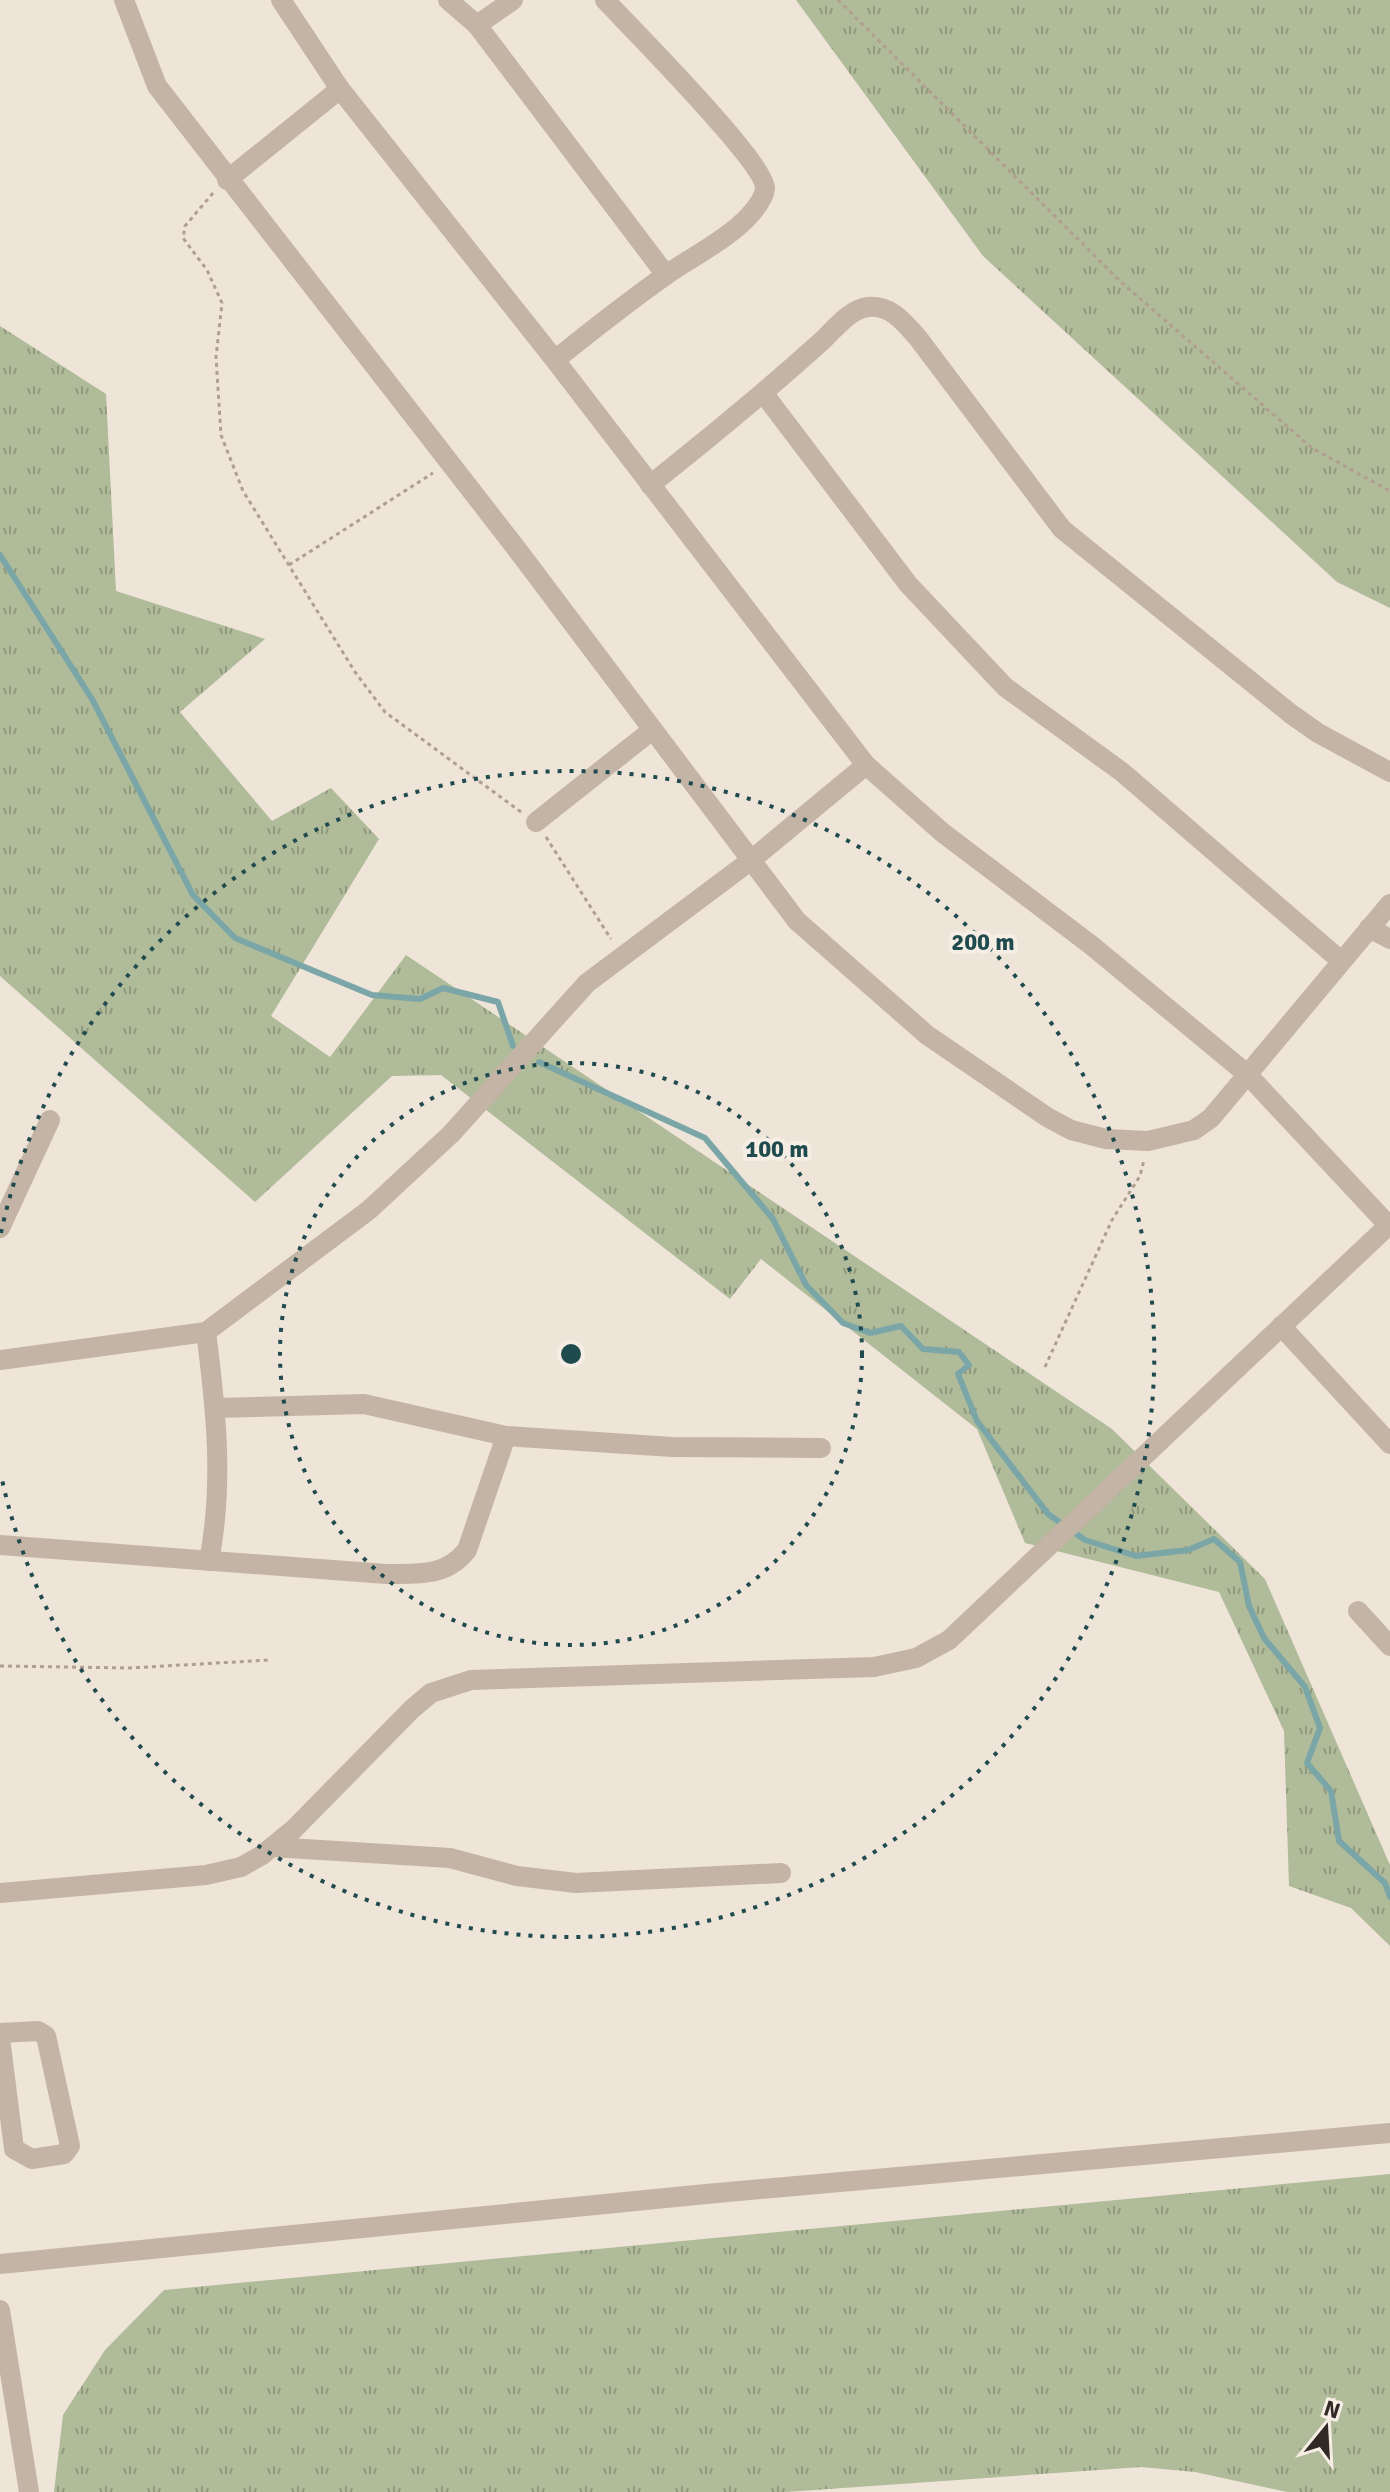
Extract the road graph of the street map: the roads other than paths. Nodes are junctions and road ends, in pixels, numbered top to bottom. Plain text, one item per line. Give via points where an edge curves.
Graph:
1 (124, 0) edge
2 (281, 0) edge
3 (448, 0) edge
4 (513, 0) edge
5 (605, 0) edge
6 (477, 25) junction
7 (340, 89) junction
8 (227, 180) junction
9 (666, 275) junction
10 (555, 360) junction
11 (764, 394) junction
12 (650, 485) junction
13 (651, 731) junction
14 (866, 765) junction
15 (1390, 772) edge
16 (536, 822) road end
17 (750, 861) junction
18 (1390, 904) edge
19 (1369, 928) junction
20 (1390, 939) edge
21 (1340, 960) junction
22 (1247, 1074) junction
23 (50, 1120) dead end
24 (1390, 1226) edge
25 (0, 1228) edge
26 (1281, 1326) junction
27 (206, 1332) junction
28 (0, 1360) edge
29 (216, 1408) junction
30 (506, 1436) junction
31 (1390, 1444) edge
32 (821, 1448) dead end
33 (0, 1545) edge
34 (209, 1561) junction
35 (1358, 1611) dead end
36 (1390, 1646) edge
37 (272, 1847) junction
38 (781, 1873) dead end
39 (0, 1893) edge
40 (0, 2035) edge
41 (1390, 2133) edge
42 (0, 2264) edge
43 (0, 2310) edge
44 (29, 2492) edge

1 - 8 street via 157,86
2 - 7 street
3 - 6 street
4 - 6 street
5 - 9 street via 742,150 763,180 763,197 749,215
6 - 9 street
7 - 8 street
7 - 10 street
8 - 13 street via 450,462
9 - 10 street
10 - 12 street
11 - 12 street
11 - 15 street via 847,317 865,307 897,314 1062,529 1291,714
11 - 21 street via 908,584 1005,687 1122,772
12 - 14 street
13 - 16 street
13 - 17 street
14 - 17 street
14 - 22 street via 943,833 1091,945
17 - 22 street via 797,921 927,1035 1071,1130 1148,1141 1194,1130 1211,1118
17 - 27 street via 621,955 559,1010 451,1134 369,1210
18 - 19 street
19 - 20 street
19 - 21 street
21 - 22 street
22 - 24 street
23 - 25 street
24 - 26 street
26 - 31 street
26 - 37 street via 930,1653 899,1664 838,1669 471,1680 431,1693
27 - 28 street
27 - 29 street
29 - 30 street via 364,1404
29 - 34 street via 218,1499
30 - 32 street via 672,1447
30 - 34 street via 467,1550 455,1565 428,1573 386,1574
33 - 34 street
35 - 36 street
37 - 38 street via 450,1858 530,1878 576,1883
37 - 39 street via 241,1867 206,1875
40 - 40 street via 14,2149 32,2159 64,2154 70,2146 46,2036 38,2031
41 - 42 street
43 - 44 street

